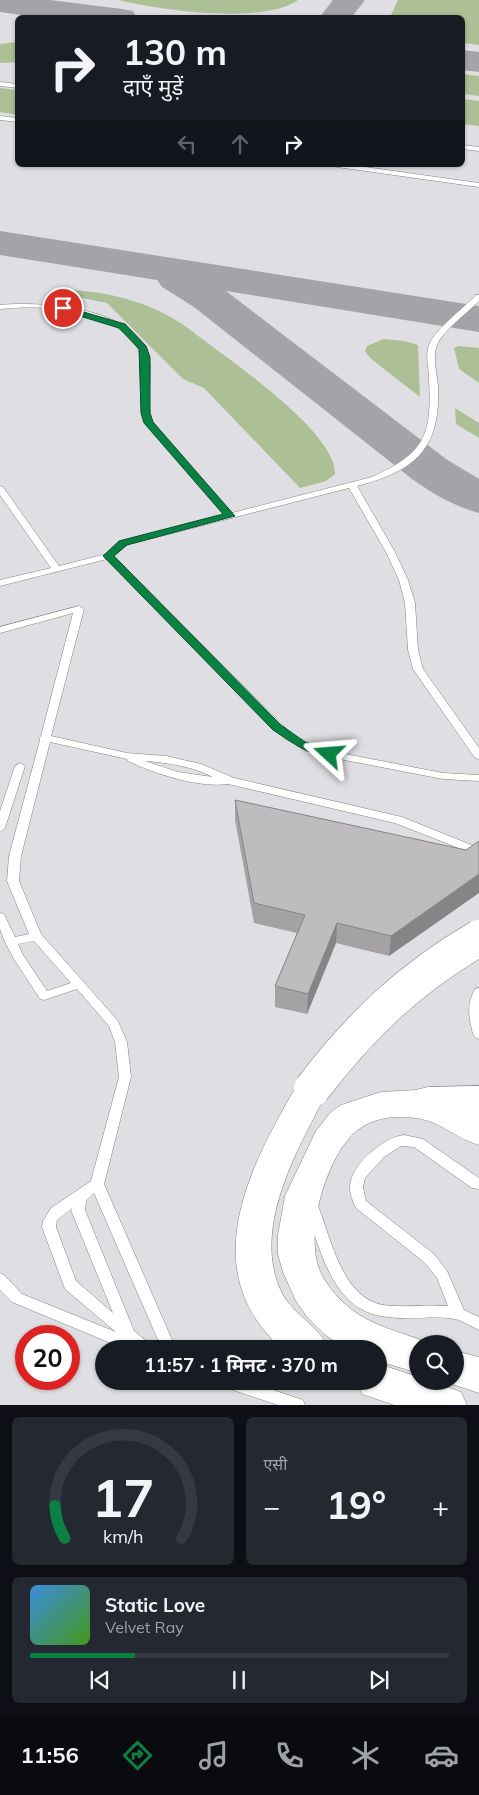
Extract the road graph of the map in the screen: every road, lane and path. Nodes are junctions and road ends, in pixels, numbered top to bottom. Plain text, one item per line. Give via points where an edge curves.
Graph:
1 (0, 84) edge
2 (15, 86) edge
3 (0, 118) edge
4 (15, 120) edge
5 (465, 147) edge
6 (479, 149) edge
7 (351, 167) edge
8 (479, 185) edge
9 (479, 297) edge
10 (0, 308) edge
11 (352, 485) junction
12 (0, 490) edge
13 (230, 516) junction
14 (108, 556) junction
15 (57, 569) junction
16 (0, 583) edge
17 (0, 630) edge
18 (44, 738) junction
19 (479, 756) edge
20 (20, 766) dead end
21 (479, 778) edge
22 (0, 828) edge
23 (479, 852) edge
24 (0, 917) edge
25 (36, 936) junction
26 (479, 938) edge
27 (11, 942) junction
28 (80, 984) junction
29 (479, 992) edge
30 (479, 1034) edge
31 (479, 1099) edge
32 (382, 1105) junction
33 (479, 1132) edge
34 (96, 1184) junction
35 (478, 1184) edge
36 (305, 1191) junction
37 (84, 1193) junction
38 (0, 1279) edge
39 (458, 1312) junction
40 (479, 1324) edge
41 (129, 1335) junction
42 (119, 1340) edge
43 (135, 1340) edge
44 (165, 1340) edge
45 (300, 1340) edge
46 (409, 1353) edge
47 (464, 1371) edge
48 (479, 1375) edge
49 (387, 1385) edge
50 (253, 1390) edge
51 (298, 1405) edge
52 (447, 1405) edge

1 - 2 lane
3 - 4 lane
5 - 6 lane
7 - 8 lane
9 - 11 lane via 434,343 433,427 421,451 391,473
10 - 13 lane via 49,306 122,326 143,348 145,413 149,423
11 - 13 lane
11 - 19 lane via 402,575 412,609 412,656 415,663
12 - 15 lane
13 - 14 lane via 123,543
14 - 15 lane
14 - 21 lane via 288,736 329,754 443,776
15 - 16 lane
17 - 18 lane via 79,609
18 - 23 lane via 127,756 166,759 201,767 231,781 398,820
18 - 25 lane via 12,868 13,881
20 - 22 lane
24 - 27 lane
25 - 27 lane
25 - 28 lane
26 - 45 main road, bridge via 431,966 387,1001 334,1058 289,1127 271,1168 252,1233 253,1260 260,1287 271,1308
27 - 28 lane via 27,973 44,996
28 - 34 lane via 114,1024 124,1056 125,1077
29 - 30 lane via 474,1010
31 - 32 main road via 418,1100
32 - 33 main road via 430,1106 453,1114
32 - 36 main road via 360,1112 342,1123 318,1160
34 - 37 lane
34 - 44 lane
35 - 39 lane via 409,1140 393,1143 371,1161 358,1179 361,1204 429,1258 442,1275
36 - 39 lane via 337,1273 358,1300 369,1308 381,1310
36 - 46 main road via 295,1234 301,1272 311,1291 339,1323 360,1336
37 - 41 lane via 78,1202 78,1210
37 - 41 lane via 54,1214 49,1220 49,1227 70,1286
38 - 42 lane via 17,1298
39 - 40 lane
41 - 43 lane
47 - 48 main road
49 - 52 main road
50 - 51 lane

